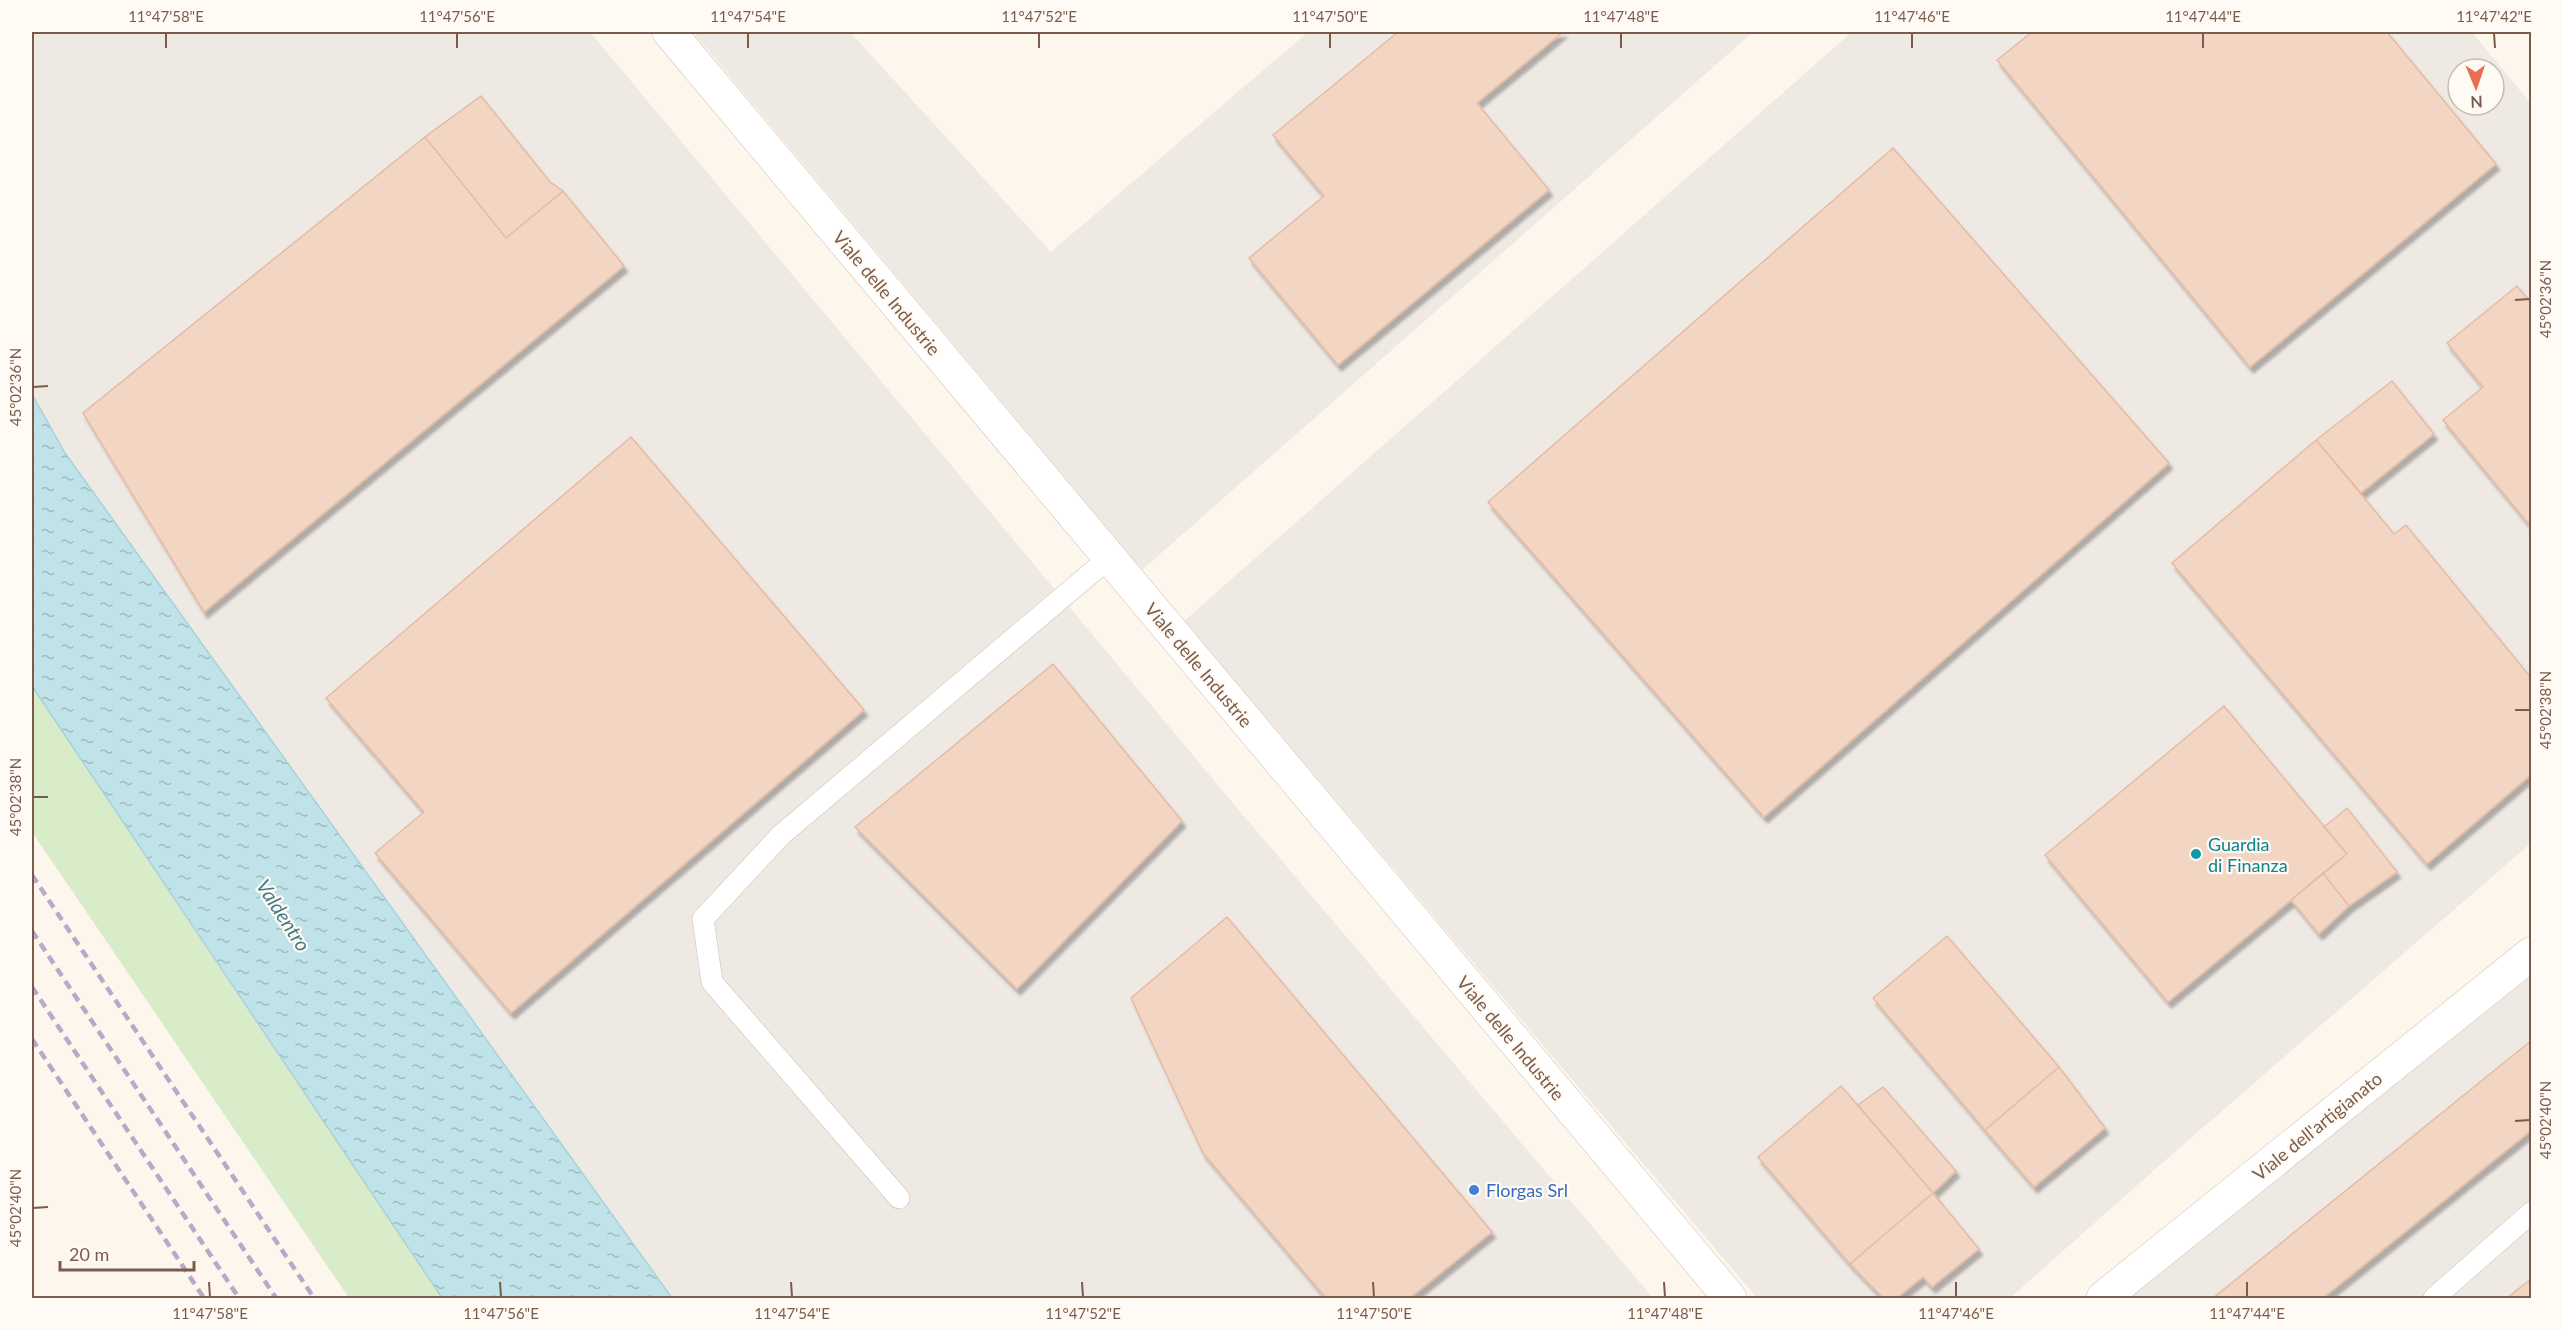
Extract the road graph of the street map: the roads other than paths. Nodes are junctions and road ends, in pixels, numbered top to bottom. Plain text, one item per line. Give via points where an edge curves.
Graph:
1 (669, 32) edge
2 (1109, 558) junction
3 (2532, 953) edge
4 (899, 1198) dead end
5 (2532, 1212) edge
6 (1730, 1299) edge
7 (2103, 1299) edge
8 (2434, 1299) edge

1 - 2 main road, Viale delle Industrie
2 - 4 lane via 781,835 703,919 712,982
2 - 6 main road, Viale delle Industrie
3 - 7 main road, Viale dell'artigianato
5 - 8 lane

